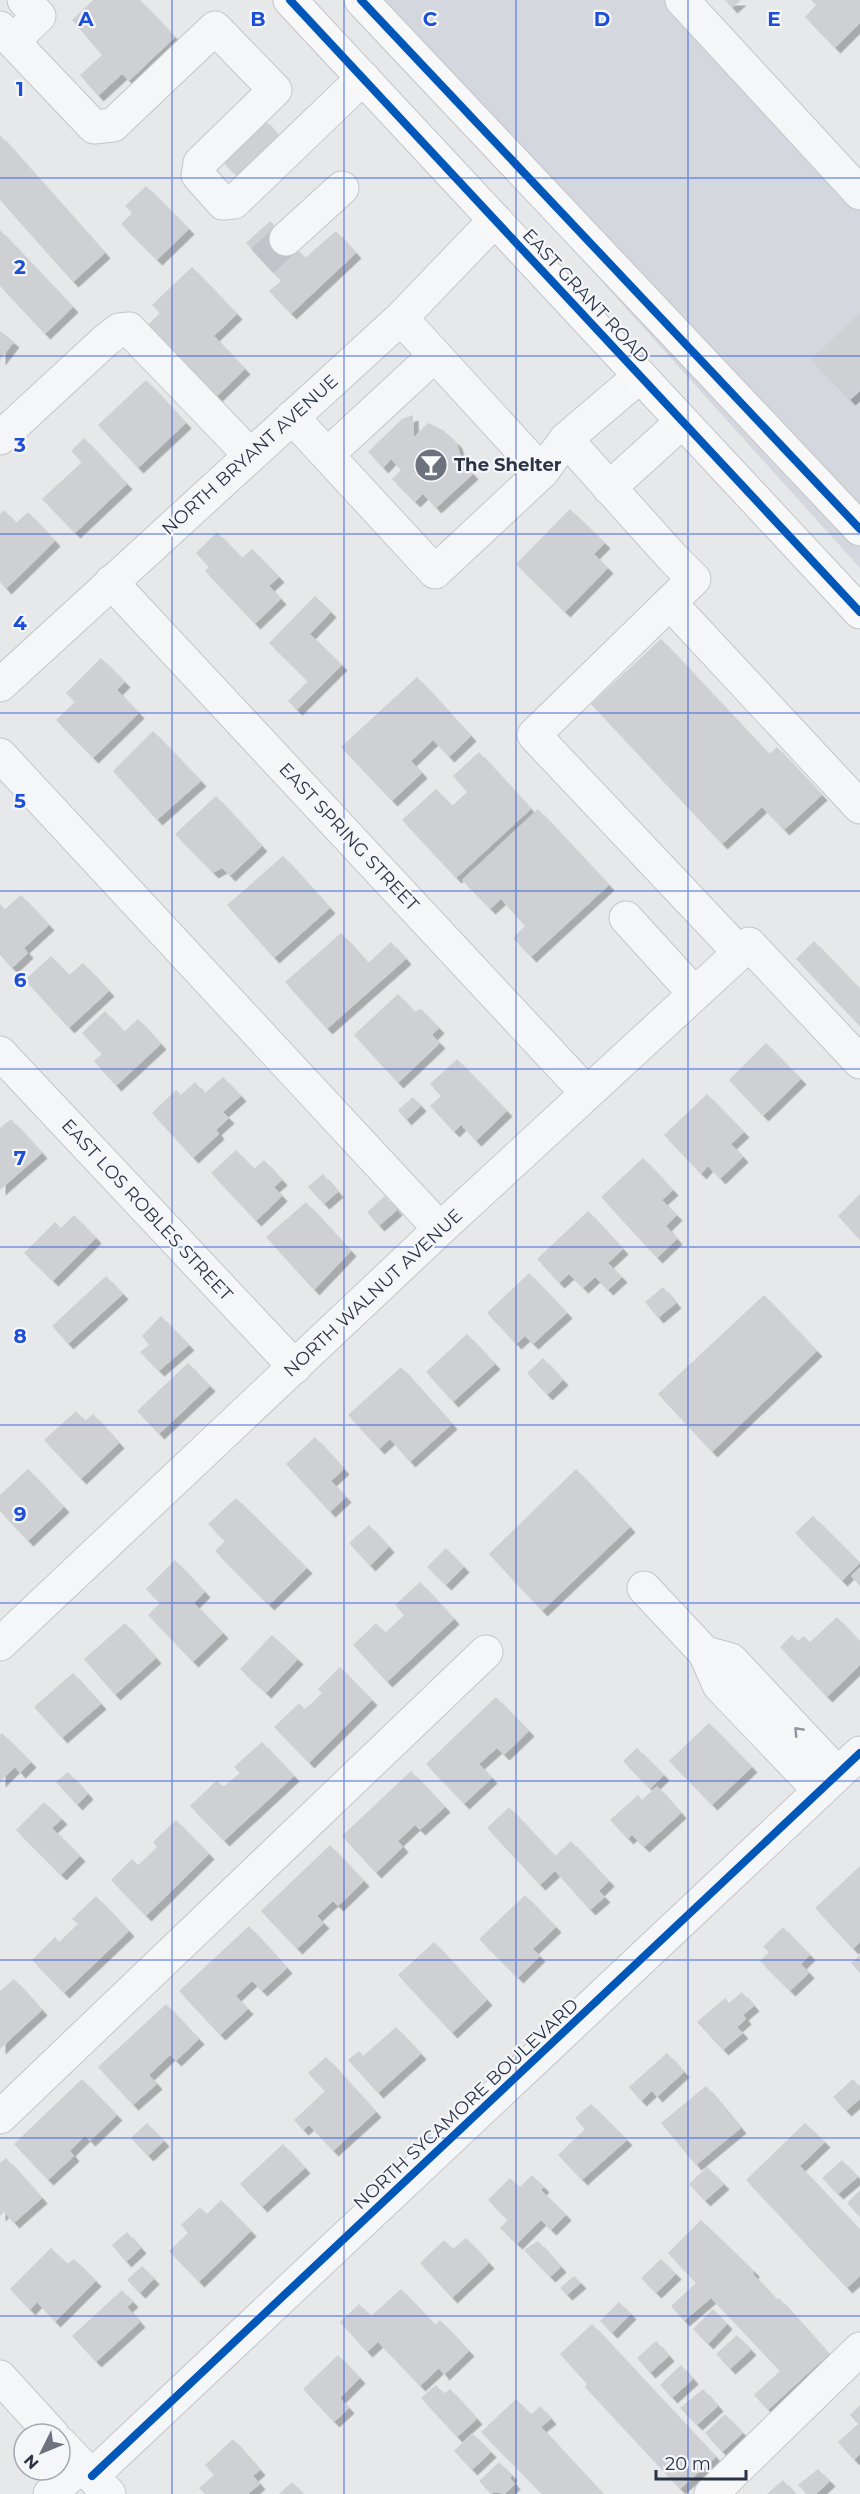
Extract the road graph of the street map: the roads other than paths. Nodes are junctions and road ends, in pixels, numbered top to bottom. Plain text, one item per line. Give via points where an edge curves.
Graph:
1 (24, 0) edge
2 (290, 0) edge
3 (361, 0) edge
4 (682, 0) edge
5 (6, 34) edge
6 (363, 78) junction
7 (342, 188) dead end
8 (860, 193) edge
9 (495, 220) junction
10 (286, 238) tunnel mouth
11 (401, 318) junction
12 (434, 356) junction
13 (354, 360) junction
14 (640, 376) junction
15 (389, 398) junction
16 (292, 417) junction
17 (682, 422) junction
18 (0, 438) edge
19 (566, 439) junction
20 (250, 455) junction
21 (327, 455) junction
22 (542, 472) junction
23 (609, 488) junction
24 (860, 529) edge
25 (111, 582) junction
26 (670, 603) junction
27 (860, 612) edge
28 (0, 685) edge
29 (0, 755) edge
30 (860, 807) edge
31 (626, 918) dead end
32 (744, 948) junction
33 (695, 994) junction
34 (0, 1053) edge
35 (860, 1062) edge
36 (587, 1093) junction
37 (440, 1229) junction
38 (295, 1367) junction
39 (644, 1588) dead end
40 (0, 1644) edge
41 (486, 1652) dead end
42 (839, 1773) edge
43 (0, 2117) edge
44 (860, 2349) edge
45 (0, 2377) edge
46 (41, 2422) edge
47 (85, 2470) edge
48 (50, 2494) edge
49 (711, 2494) edge

1 - 5 street via 39,16
2 - 6 main road, EAST GRANT ROAD
3 - 24 main road
4 - 8 street
5 - 6 street via 94,127 113,125 214,28 275,90 200,163 198,175 223,202 234,202
6 - 9 main road, EAST GRANT ROAD
7 - 10 street
9 - 11 street, NORTH BRYANT AVENUE
9 - 14 main road, EAST GRANT ROAD
11 - 12 street
11 - 13 street, NORTH BRYANT AVENUE
12 - 15 street
12 - 22 street
13 - 15 street
13 - 16 street, NORTH BRYANT AVENUE
14 - 17 main road, EAST GRANT ROAD
14 - 19 street
15 - 21 street
16 - 20 street, NORTH BRYANT AVENUE
16 - 21 street
17 - 23 street
17 - 27 main road, EAST GRANT ROAD
18 - 20 street via 106,340 119,330 129,329
19 - 22 street
19 - 23 street
20 - 25 street, NORTH BRYANT AVENUE
21 - 22 street via 435,572
23 - 26 street via 694,579
25 - 28 street, NORTH BRYANT AVENUE
25 - 36 street, EAST SPRING STREET
26 - 30 street
26 - 32 street via 534,735
29 - 37 street
31 - 33 street
32 - 33 street, NORTH WALNUT AVENUE
32 - 35 street
33 - 36 street, NORTH WALNUT AVENUE
34 - 38 street, EAST LOS ROBLES STREET
36 - 37 street, NORTH WALNUT AVENUE
37 - 38 street, NORTH WALNUT AVENUE
38 - 40 street, NORTH WALNUT AVENUE
39 - 42 street via 705,1653 731,1660
41 - 43 street
42 - 47 street, NORTH SYCAMORE BOULEVARD
44 - 49 street
45 - 46 street
47 - 48 street, NORTH SYCAMORE BOULEVARD

